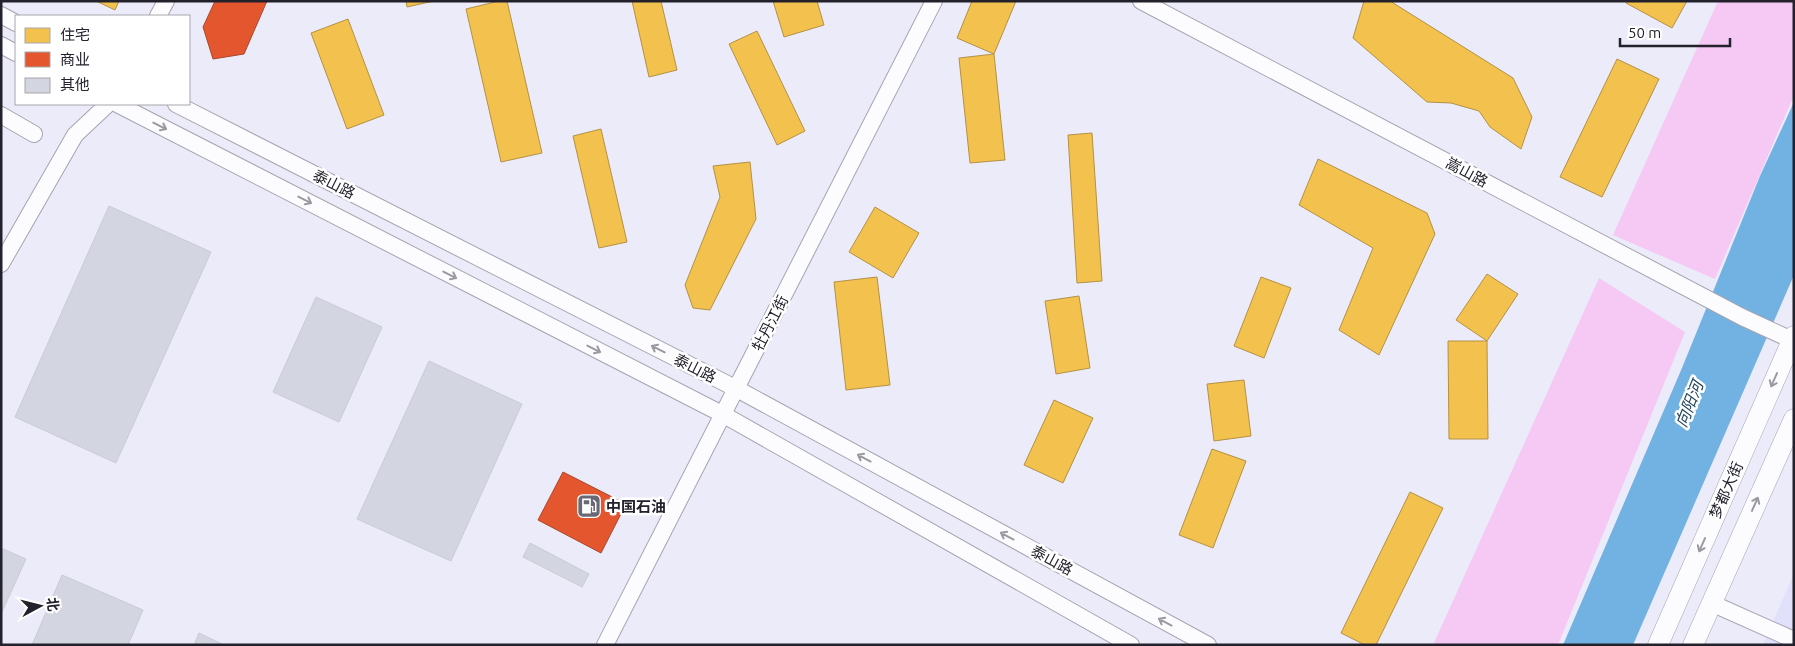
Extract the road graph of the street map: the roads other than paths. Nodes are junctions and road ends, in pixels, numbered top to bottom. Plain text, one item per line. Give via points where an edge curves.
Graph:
1 (166, 1) edge
2 (934, 1) edge
3 (1141, 1) edge
4 (1, 15) edge
5 (159, 15) edge
6 (15, 22) edge
7 (1, 46) edge
8 (15, 53) edge
9 (107, 105) edge
10 (119, 105) edge
11 (178, 105) edge
12 (1, 115) edge
13 (34, 134) dead end
14 (1, 264) edge
15 (1793, 339) edge
16 (737, 389) junction
17 (724, 415) junction
18 (1794, 419) edge
19 (1711, 603) junction
20 (1794, 640) edge
21 (605, 645) edge
22 (1131, 645) edge
23 (1208, 645) edge
24 (1658, 645) edge
25 (1693, 645) edge

1 - 5 street
2 - 16 street, 牡丹江街
3 - 15 street, 嵩山路 via 1742,317
4 - 6 street
7 - 8 street
9 - 14 street via 75,135
10 -> 17 street, 泰山路
16 -> 11 street, 泰山路
12 - 13 street
15 -> 24 main road, 梦都大街
16 - 17 street, 牡丹江街
23 -> 16 street, 泰山路
17 - 21 street, 牡丹江街
17 - 22 street, 泰山路
19 -> 18 main road
19 - 20 street
19 - 25 main road

